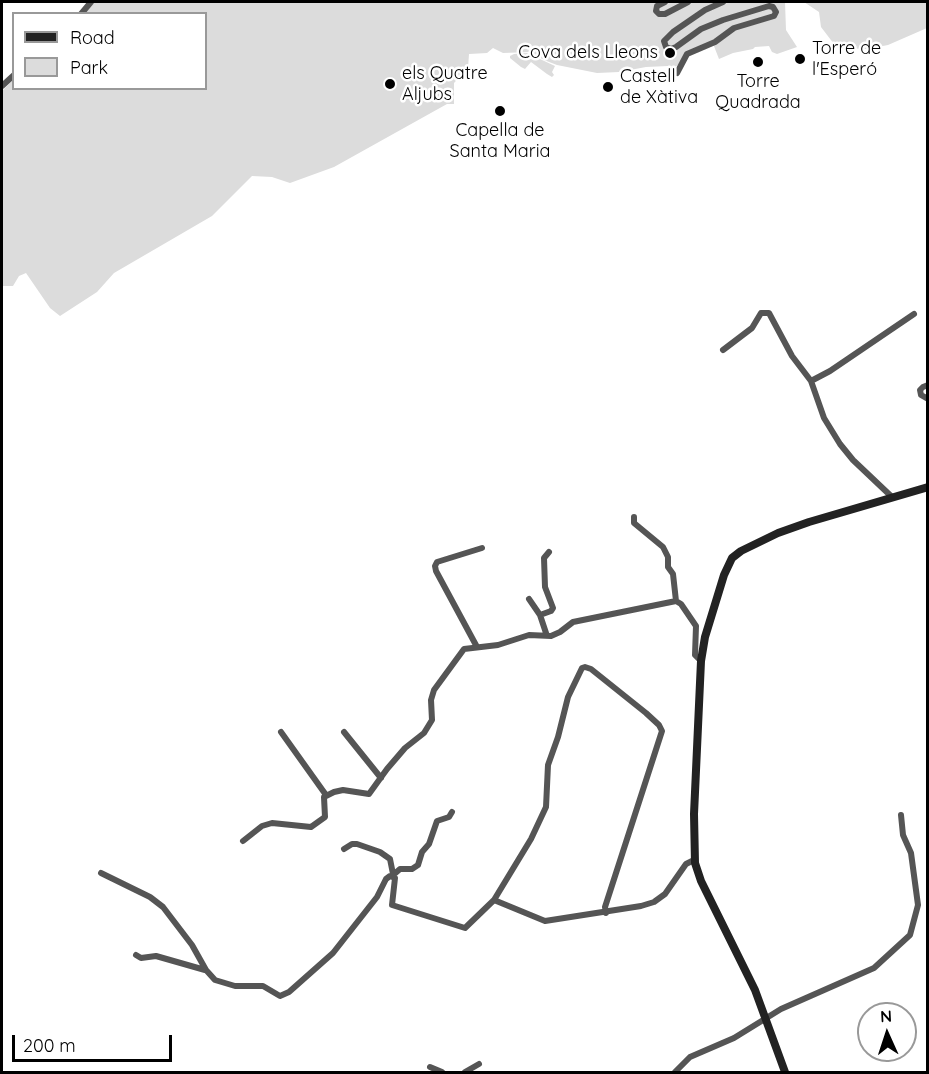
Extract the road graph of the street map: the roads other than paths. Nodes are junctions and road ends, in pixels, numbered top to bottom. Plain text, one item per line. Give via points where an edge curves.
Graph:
1 (666, 2) edge
2 (688, 2) edge
3 (723, 2) edge
4 (677, 73) dead end
5 (914, 314) dead end
6 (723, 350) dead end
7 (812, 381) junction
8 (927, 385) edge
9 (927, 399) edge
10 (927, 487) edge
11 (892, 497) junction
12 (634, 517) dead end
13 (482, 548) dead end
14 (549, 552) dead end
15 (529, 599) dead end
16 (676, 601) junction
17 (540, 615) junction
18 (547, 636) junction
19 (477, 647) junction
20 (701, 661) junction
21 (281, 732) dead end
22 (344, 732) dead end
23 (381, 778) junction
24 (326, 795) junction
25 (452, 812) dead end
26 (901, 815) dead end
27 (243, 841) dead end
28 (344, 849) dead end
29 (694, 860) junction
30 (101, 873) dead end
31 (393, 875) junction
32 (494, 900) junction
33 (606, 913) junction
34 (136, 955) dead end
35 (206, 970) junction
36 (765, 1018) junction
37 (479, 1064) dead end
38 (430, 1067) dead end
39 (442, 1072) edge
40 (465, 1072) edge
41 (675, 1072) edge
42 (785, 1072) edge

1 - 2 street via 657,6 659,14
3 - 4 street via 669,35 664,40 668,49 714,23 766,6 776,12 774,16 734,28 715,42 687,54
5 - 7 street
6 - 7 street via 753,328 761,313 769,313 792,356
7 - 11 street via 824,418 840,444
8 - 9 street via 920,390
10 - 11 main road
11 - 20 main road via 778,533 732,558 709,621
12 - 16 street via 634,523 663,547 673,574
13 - 19 street via 437,562 435,566
14 - 17 street via 544,558 545,587 553,608
15 - 17 street
16 - 18 street via 573,622
16 - 20 street via 696,626 695,655
17 - 18 street
18 - 19 street via 529,635
19 - 23 street via 459,654 434,690 432,720 424,733 405,748
20 - 29 main road
21 - 24 street
22 - 23 street
23 - 24 street via 369,794 343,790
24 - 27 street via 325,817 311,826 272,823
25 - 31 street via 437,821 418,865
26 - 36 street via 918,905 910,935 874,968
28 - 31 street via 357,844 380,852 390,859
29 - 33 street via 686,864 660,898
29 - 36 main road
30 - 35 street via 163,907
31 - 32 street via 392,905 460,928 465,928
31 - 35 street via 386,879 333,953 289,992 280,996 257,985 228,985 215,980
32 - 33 street via 545,921
32 - 33 street via 546,807 548,765 568,697 585,667 646,713 659,725 661,734
34 - 35 street via 156,956
36 - 41 street via 718,1047 690,1057
36 - 42 main road
37 - 40 street
38 - 39 street

